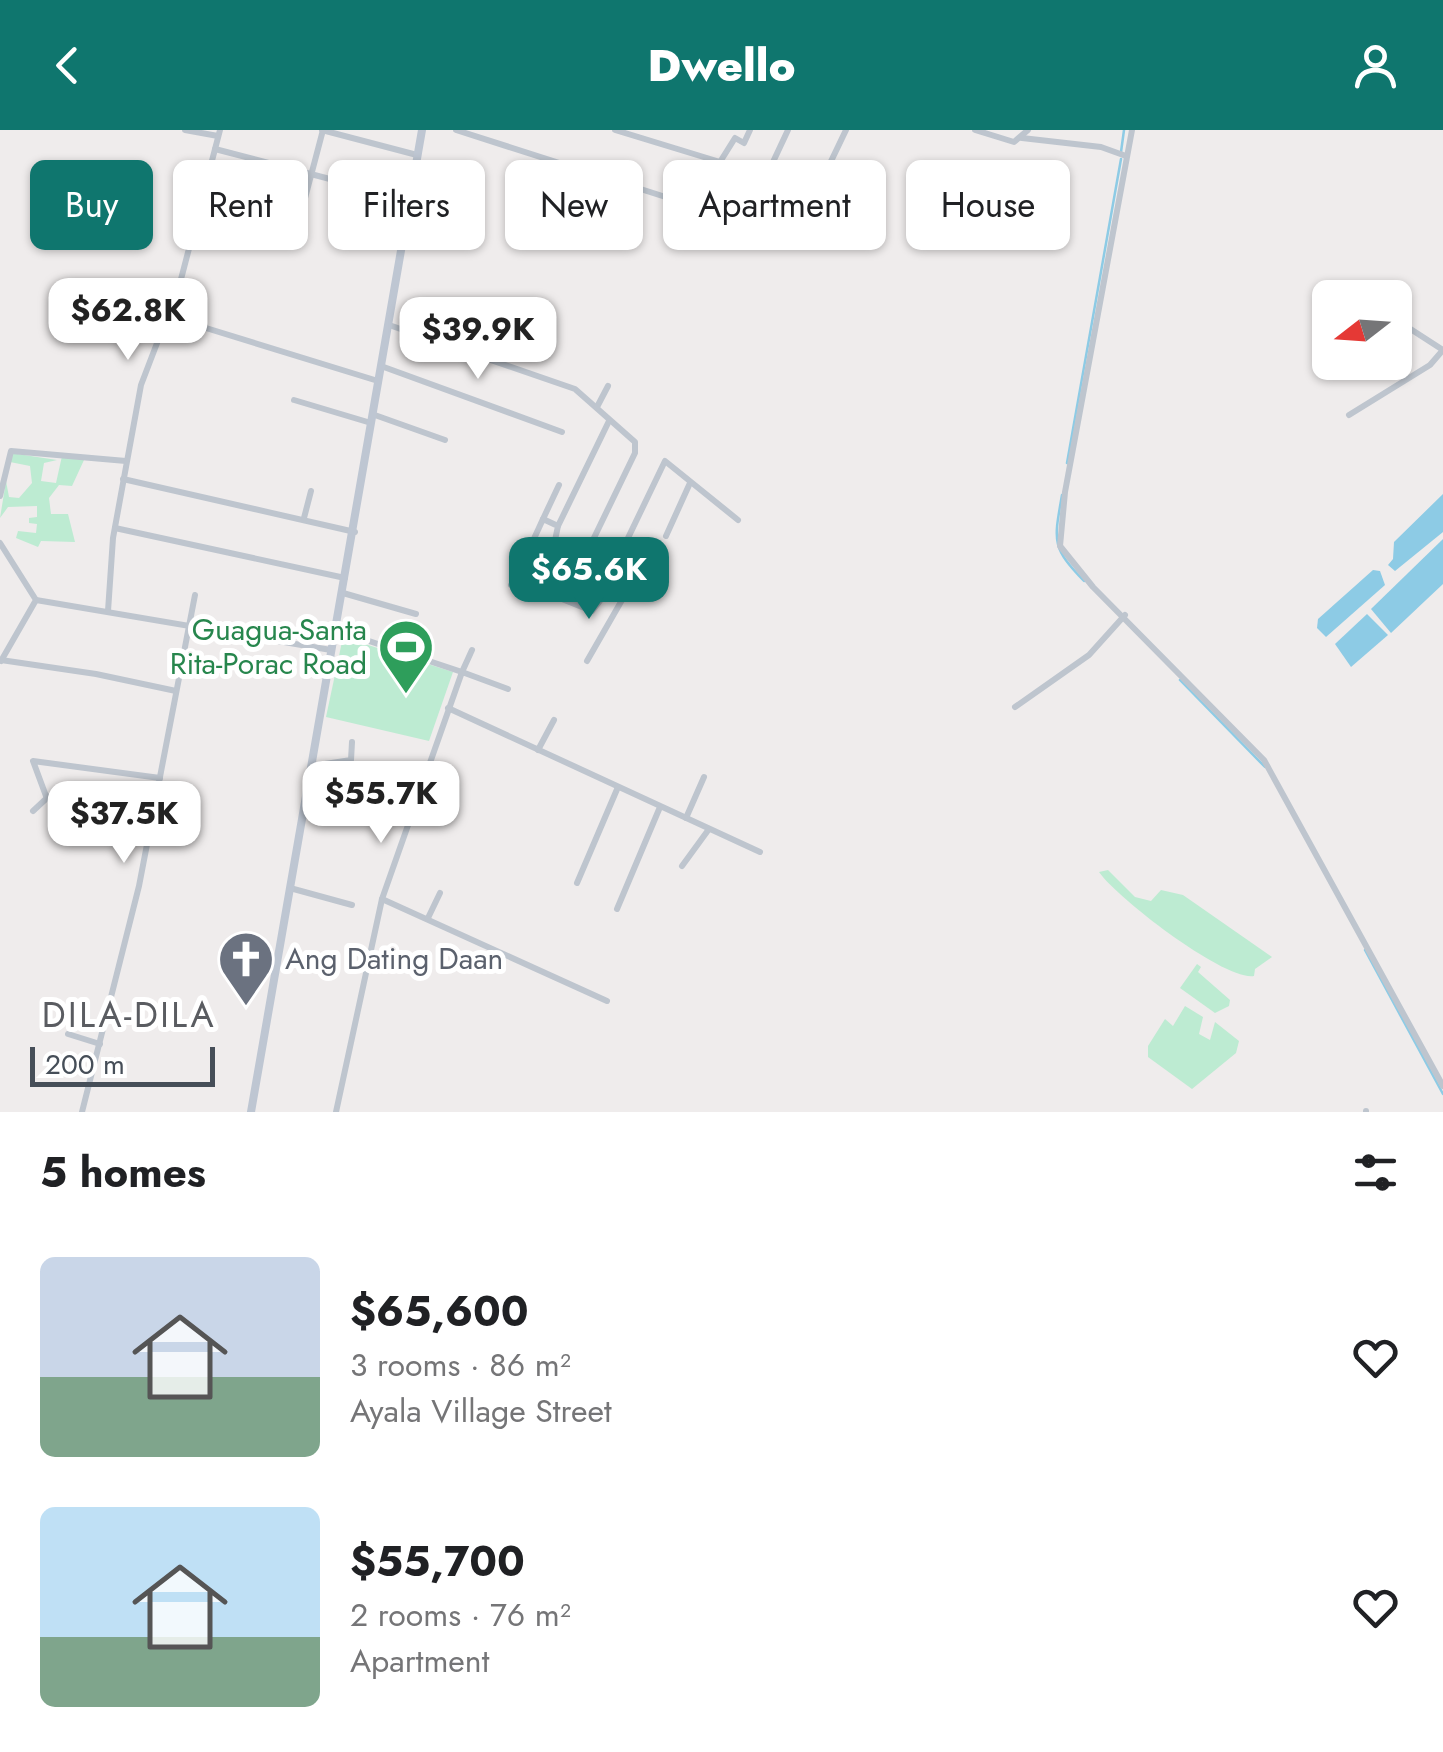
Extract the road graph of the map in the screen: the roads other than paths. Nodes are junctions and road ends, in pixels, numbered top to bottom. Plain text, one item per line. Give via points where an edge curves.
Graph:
1 (185, 130) edge
2 (322, 130) edge
3 (422, 130) edge
4 (456, 130) edge
5 (615, 130) edge
6 (750, 130) edge
7 (788, 130) edge
8 (846, 130) edge
9 (975, 130) edge
10 (1028, 130) edge
11 (1132, 130) edge
12 (219, 133) edge
13 (1022, 138) junction
14 (214, 150) junction
15 (417, 155) junction
16 (1126, 156) junction
17 (416, 160) edge
18 (553, 160) edge
19 (774, 160) edge
20 (832, 160) edge
21 (311, 174) junction
22 (328, 178) edge
23 (308, 186) edge
24 (401, 250) edge
25 (167, 316) junction
26 (388, 325) junction
27 (1412, 331) edge
28 (1443, 350) edge
29 (380, 366) junction
30 (378, 381) junction
31 (608, 386) dead end
32 (294, 400) dead end
33 (596, 407) junction
34 (1348, 415) dead end
35 (372, 418) junction
36 (609, 421) junction
37 (562, 432) dead end
38 (445, 440) dead end
39 (126, 461) junction
40 (124, 478) junction
41 (690, 483) junction
42 (559, 485) dead end
43 (310, 491) dead end
44 (0, 496) edge
45 (304, 518) junction
46 (543, 519) junction
47 (738, 520) dead end
48 (558, 526) junction
49 (115, 528) junction
50 (355, 532) junction
51 (666, 536) dead end
52 (0, 543) edge
53 (532, 543) dead end
54 (557, 553) junction
55 (574, 573) junction
56 (346, 578) junction
57 (554, 579) junction
58 (511, 585) dead end
59 (540, 591) junction
60 (605, 591) junction
61 (344, 593) junction
62 (196, 595) dead end
63 (559, 595) junction
64 (36, 600) junction
65 (108, 610) junction
66 (416, 614) dead end
67 (1122, 617) junction
68 (190, 624) junction
69 (336, 630) junction
70 (331, 650) junction
71 (472, 650) dead end
72 (0, 661) edge
73 (587, 661) dead end
74 (462, 672) junction
75 (508, 690) dead end
76 (176, 692) junction
77 (1015, 707) dead end
78 (448, 708) junction
79 (554, 720) dead end
80 (352, 742) dead end
81 (538, 750) junction
82 (312, 766) junction
83 (704, 776) dead end
84 (160, 778) junction
85 (618, 787) junction
86 (48, 797) junction
87 (660, 806) junction
88 (34, 811) dead end
89 (152, 815) junction
90 (686, 818) junction
91 (708, 829) junction
92 (760, 852) dead end
93 (682, 866) dead end
94 (577, 883) dead end
95 (290, 888) junction
96 (440, 893) dead end
97 (382, 899) junction
98 (352, 905) dead end
99 (617, 908) dead end
100 (428, 918) junction
101 (607, 1001) dead end
102 (68, 1034) dead end
103 (100, 1044) junction
104 (1443, 1086) edge
105 (82, 1112) edge
106 (251, 1112) edge
107 (336, 1112) edge

1 - 12 street
2 - 15 street
2 - 21 street
3 - 15 main road
4 - 18 street
5 - 6 street via 720,162 731,142 744,143
7 - 19 street
8 - 20 street
9 - 13 street via 1006,141
10 - 13 street
11 - 16 street
12 - 14 street
13 - 16 street
14 - 21 street
14 - 25 street
15 - 17 main road
16 - 67 street via 1059,540 1066,557
21 - 22 street
21 - 23 street
24 - 26 main road
25 - 30 street
25 - 39 street via 144,372
26 - 29 main road
26 - 33 street via 574,389
27 - 28 street
28 - 34 street via 1430,365
29 - 30 main road
29 - 37 street
30 - 35 main road
31 - 33 street
32 - 35 street
33 - 36 street
35 - 38 street
35 - 50 main road
36 - 48 street
36 - 55 street via 636,448
39 - 40 street
39 - 44 street via 42,451 8,454
40 - 45 street
40 - 49 street
41 - 47 street
41 - 51 street
41 - 60 street via 665,461
42 - 46 street
43 - 45 street
45 - 50 street
46 - 48 street
46 - 53 street
48 - 54 street
49 - 56 street
49 - 65 street
50 - 56 main road
52 - 64 street
54 - 55 street
54 - 57 street
55 - 57 street
55 - 60 street
55 - 63 street
56 - 61 main road
57 - 59 street
58 - 59 street via 530,595
59 - 63 street
60 - 63 street via 594,611
60 - 73 street via 622,600
61 - 66 street
61 - 69 main road
62 - 68 street
64 - 65 street
64 - 72 street
65 - 68 street
67 - 77 street via 1090,655
67 - 104 street via 1264,760
68 - 70 street
68 - 76 street
69 - 70 main road
69 - 74 street
70 - 82 main road
71 - 74 street
72 - 76 street
74 - 75 street
74 - 78 street
76 - 84 street
78 - 81 street
78 - 97 street
79 - 81 street
80 - 82 street via 352,760
81 - 85 street
82 - 95 main road
83 - 90 street
84 - 86 street via 33,760
84 - 89 street
85 - 87 street
85 - 94 street
86 - 88 street
86 - 89 street
87 - 90 street
87 - 99 street
89 - 103 street
90 - 91 street
91 - 92 street
91 - 93 street
95 - 98 street
95 - 106 main road
96 - 100 street
97 - 100 street
97 - 107 street
100 - 101 street
102 - 103 street
103 - 105 street

